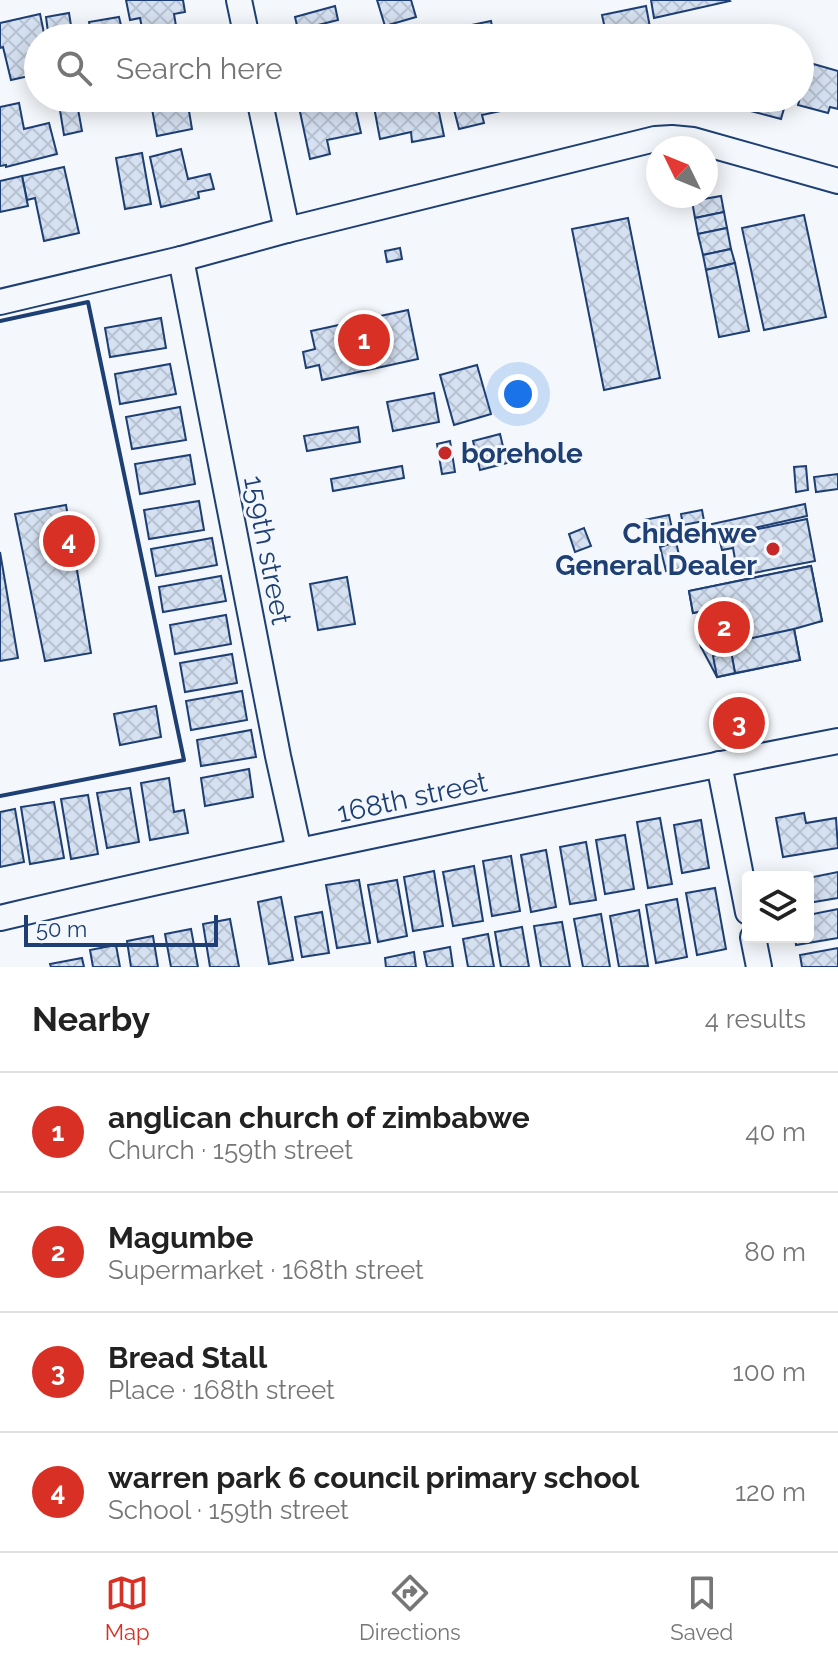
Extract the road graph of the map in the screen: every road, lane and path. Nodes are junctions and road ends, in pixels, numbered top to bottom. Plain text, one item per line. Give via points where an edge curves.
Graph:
1 (239, 0) edge
2 (244, 24) edge
3 (262, 112) edge
4 (838, 181) edge
5 (287, 230) junction
6 (181, 259) junction
7 (0, 302) edge
8 (838, 741) edge
9 (719, 764) junction
10 (299, 851) junction
11 (742, 881) edge
12 (0, 918) edge
13 (754, 943) edge
14 (759, 967) edge

1 - 2 street
3 - 5 street
4 - 5 street via 693,140 664,138
5 - 6 street
6 - 7 street
6 - 10 street, 159th street
8 - 9 street, 168th street
9 - 10 street, 168th street
9 - 11 street
10 - 12 street, 168th street
13 - 14 street

